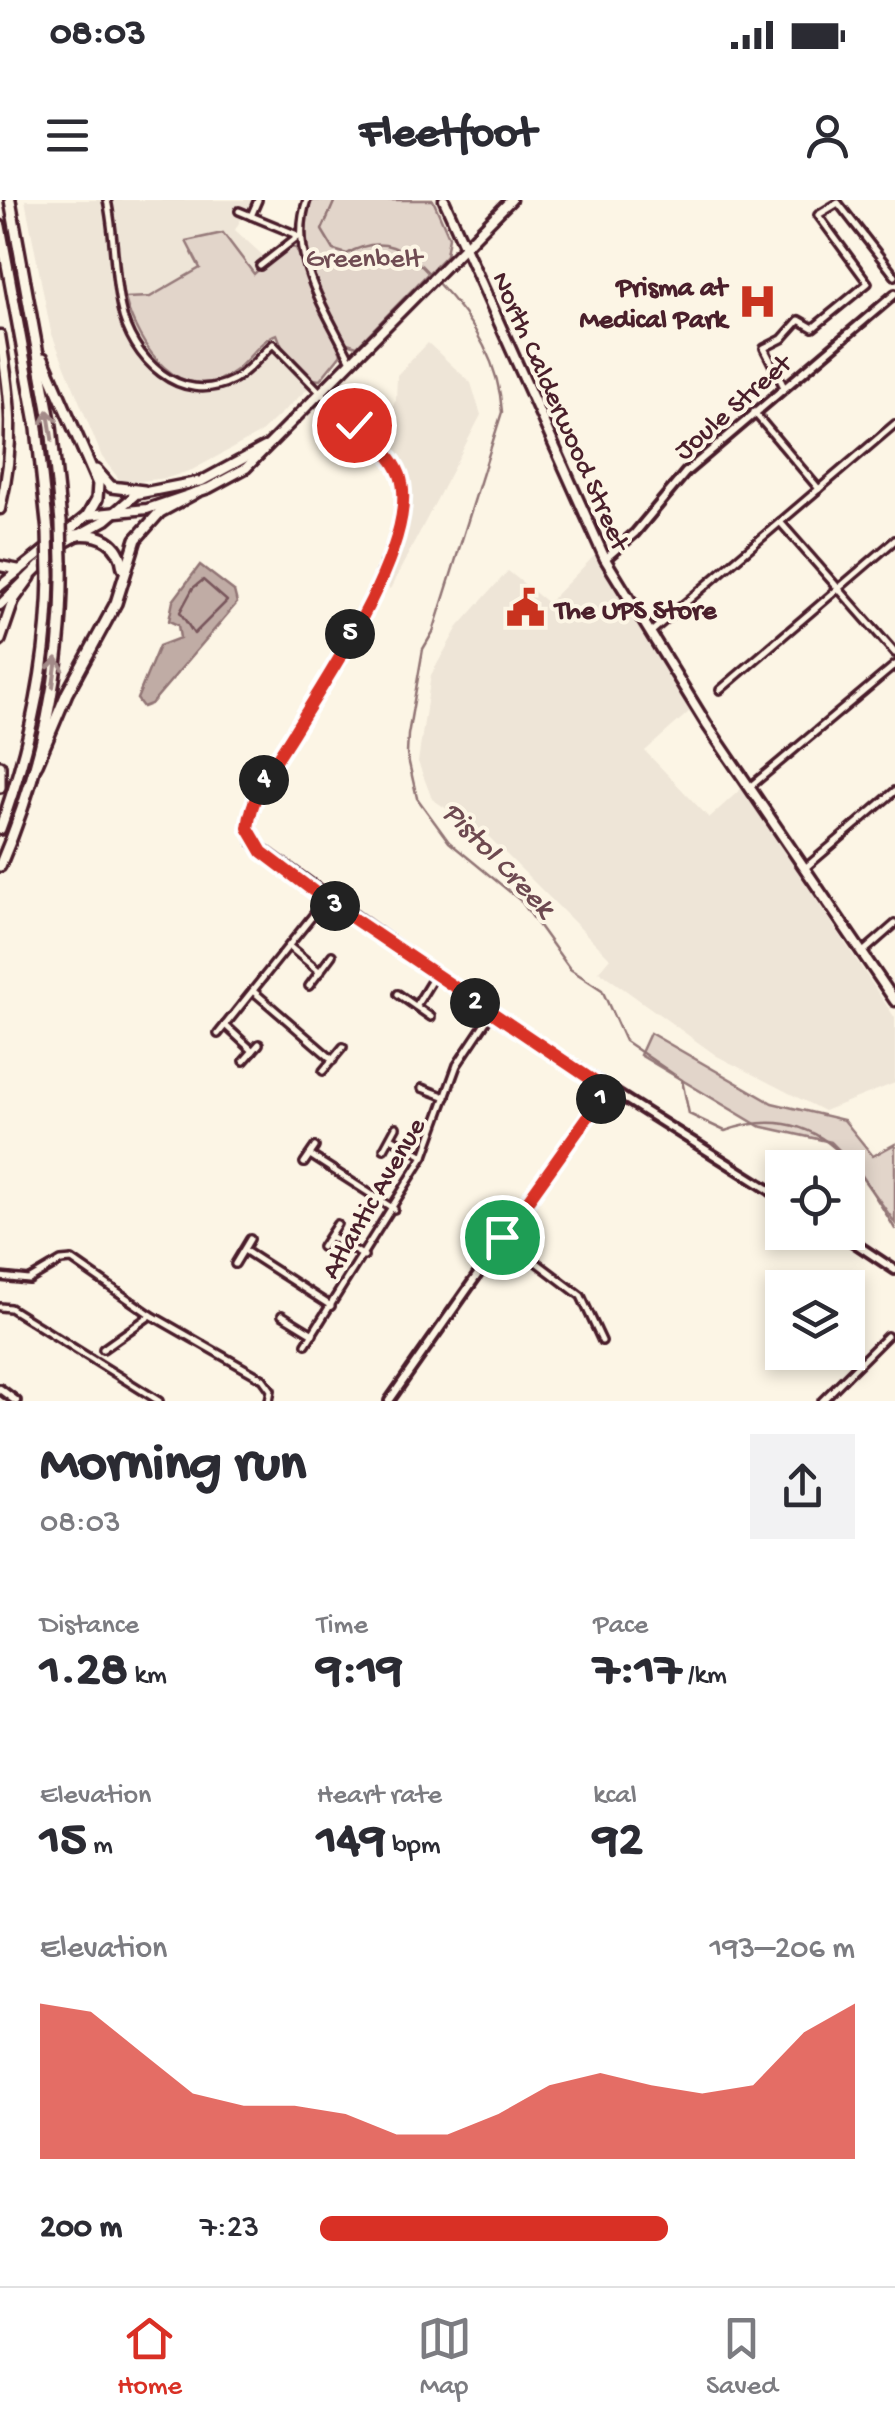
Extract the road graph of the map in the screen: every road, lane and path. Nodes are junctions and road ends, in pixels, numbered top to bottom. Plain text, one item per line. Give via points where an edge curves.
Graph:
1 (10, 200) edge
2 (107, 200) edge
3 (258, 200) edge
4 (307, 200) edge
5 (444, 200) edge
6 (511, 200) edge
7 (837, 201) edge
8 (238, 211) dead end
9 (251, 216) junction
10 (0, 226) edge
11 (300, 236) junction
12 (465, 248) junction
13 (260, 266) dead end
14 (895, 276) edge
15 (895, 294) edge
16 (34, 332) junction
17 (0, 334) edge
18 (351, 360) junction
19 (784, 386) junction
20 (320, 392) junction
21 (754, 412) junction
22 (895, 424) edge
23 (265, 447) junction
24 (91, 464) junction
25 (819, 489) junction
26 (144, 491) junction
27 (194, 493) junction
28 (0, 509) edge
29 (116, 509) junction
30 (88, 515) junction
31 (780, 522) junction
32 (75, 535) junction
33 (895, 540) edge
34 (605, 559) junction
35 (0, 566) edge
36 (27, 573) junction
37 (0, 586) edge
38 (121, 586) junction
39 (838, 590) junction
40 (0, 605) edge
41 (650, 633) junction
42 (0, 640) edge
43 (895, 653) edge
44 (895, 665) edge
45 (720, 690) dead end
46 (37, 764) junction
47 (0, 766) edge
48 (751, 786) junction
49 (0, 787) edge
50 (895, 790) edge
51 (0, 829) edge
52 (0, 866) edge
53 (804, 869) junction
54 (326, 900) junction
55 (895, 924) edge
56 (291, 948) junction
57 (862, 953) junction
58 (332, 956) dead end
59 (320, 972) junction
60 (435, 975) junction
61 (309, 986) dead end
62 (253, 991) junction
63 (398, 994) dead end
64 (895, 1001) edge
65 (416, 1006) junction
66 (491, 1014) junction
67 (432, 1017) dead end
68 (226, 1025) junction
69 (218, 1034) dead end
70 (259, 1044) dead end
71 (343, 1048) dead end
72 (253, 1051) junction
73 (332, 1060) junction
74 (244, 1061) dead end
75 (322, 1072) dead end
76 (422, 1088) dead end
77 (607, 1090) junction
78 (446, 1097) junction
79 (396, 1126) dead end
80 (391, 1138) junction
81 (315, 1147) dead end
82 (384, 1148) dead end
83 (310, 1155) junction
84 (424, 1156) junction
85 (304, 1163) dead end
86 (765, 1188) edge
87 (394, 1208) junction
88 (337, 1224) dead end
89 (330, 1236) junction
90 (502, 1237) junction
91 (250, 1239) dead end
92 (322, 1247) dead end
93 (244, 1250) junction
94 (865, 1250) edge
95 (364, 1256) junction
96 (235, 1264) dead end
97 (895, 1270) edge
98 (0, 1277) edge
99 (331, 1306) junction
100 (0, 1307) edge
101 (151, 1314) junction
102 (282, 1315) dead end
103 (313, 1334) junction
104 (887, 1336) dead end
105 (602, 1340) dead end
106 (306, 1344) dead end
107 (104, 1349) dead end
108 (0, 1389) edge
109 (16, 1401) edge
110 (158, 1401) edge
111 (269, 1401) edge
112 (388, 1401) edge
113 (822, 1401) edge

1 - 16 highway
2 - 20 street via 121,311 164,378 187,387 220,386 273,344
3 - 9 street
4 - 11 street
5 - 12 main road, North Calderwood Street
6 - 12 main road
7 - 14 street
7 - 19 street via 818,215 868,283 813,328 799,320 764,348
8 - 9 street
9 - 11 street
10 - 51 highway, bridge via 39,442 48,532 46,638 34,712
11 - 13 street
11 - 18 street via 306,264
12 - 18 main road
12 - 34 main road, North Calderwood Street
15 - 19 street, Joule Street
16 - 24 highway
46 -> 16 highway, bridge via 56,664 62,562
17 - 28 main road via 14,424
18 - 20 main road
19 - 21 street, Joule Street
20 - 23 main road
20 - 54 street via 392,460 404,494 401,526 375,588 250,814 250,836 262,852
21 - 25 street
21 - 34 street, Joule Street via 686,472
22 - 25 street
23 - 26 main road via 202,481
23 - 27 main road via 236,475
24 - 26 highway via 111,487
24 - 30 highway via 98,492
25 - 31 street
26 - 29 main road
27 - 29 main road via 147,508
27 - 38 highway via 147,525
29 - 30 main road
29 - 32 main road
30 - 36 main road
31 - 39 street
31 - 41 street
32 - 36 main road
32 - 38 highway via 113,544 122,560
33 - 39 street
34 - 41 main road, North Calderwood Street
35 - 36 main road
36 - 37 main road
36 - 40 main road
36 - 42 highway
38 - 46 highway
39 - 43 street
39 - 45 street
41 - 48 main road, North Calderwood Street
44 - 48 street
46 - 52 highway
47 - 49 highway
48 - 53 main road, North Calderwood Street
50 - 53 street
53 - 57 main road, North Calderwood Street
54 - 56 street
54 - 60 street
55 - 57 street
56 - 59 street
56 - 62 street
57 - 64 main road, North Calderwood Street
58 - 59 street
59 - 61 street
60 - 65 street
60 - 66 street
62 - 68 street
62 - 73 street
63 - 65 street
65 - 67 street
66 - 77 street
66 - 78 street, Atlantic Avenue via 464,1052
68 - 69 street
68 - 72 street
70 - 72 street
71 - 73 street
72 - 74 street
73 - 75 street
76 - 78 street
77 - 86 street
77 - 90 street
78 - 84 street, Atlantic Avenue
79 - 80 street
80 - 82 street
80 - 84 street
81 - 83 street
83 - 85 street
83 - 87 street
84 - 87 street, Atlantic Avenue
87 - 95 street, Atlantic Avenue
88 - 89 street
89 - 92 street
89 - 95 street
90 - 105 street via 581,1296
90 - 112 street
91 - 93 street
93 - 96 street
93 - 99 street
94 - 97 street
95 - 99 street, Atlantic Avenue
98 - 101 street via 29,1280 72,1260
99 - 103 street, Atlantic Avenue
100 - 110 street
101 - 107 street
101 - 111 street via 263,1379
102 - 103 street
103 - 106 street, Atlantic Avenue
104 - 113 street
108 - 109 street

